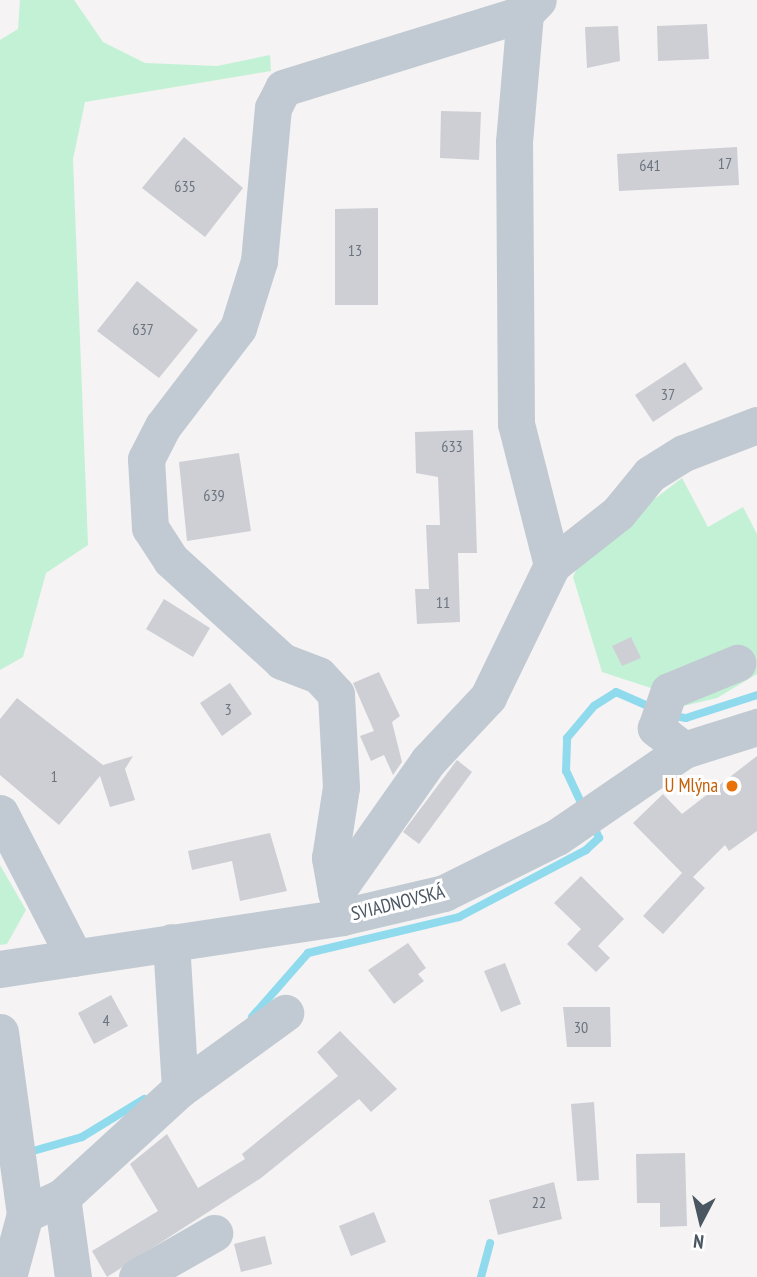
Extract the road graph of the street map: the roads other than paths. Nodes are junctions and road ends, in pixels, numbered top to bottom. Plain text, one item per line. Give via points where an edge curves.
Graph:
1 (530, 4) edge
2 (757, 425) edge
3 (552, 565) junction
4 (737, 663) dead end
5 (757, 727) edge
6 (684, 750) junction
7 (0, 813) edge
8 (339, 905) junction
9 (171, 942) junction
10 (75, 957) junction
11 (0, 969) edge
12 (285, 1013) dead end
13 (0, 1032) edge
14 (180, 1078) junction
15 (62, 1197) junction
16 (24, 1214) junction
17 (214, 1233) dead end
18 (8, 1277) edge
19 (73, 1277) edge
20 (137, 1277) edge

1 - 3 street via 514,142 516,424
1 - 8 street via 283,88 273,108 258,261 239,328 163,426 146,459 150,528 170,560 282,661 318,675 336,694 341,787 330,858
2 - 3 street via 684,453 650,474 618,513
3 - 8 street via 488,697 428,761
4 - 6 street via 669,691 656,728
5 - 6 street, SVIADNOVSKÁ
6 - 8 street, SVIADNOVSKÁ via 588,816 444,893
7 - 10 street
8 - 9 street, SVIADNOVSKÁ
9 - 10 street, SVIADNOVSKÁ
9 - 14 street
10 - 11 street, SVIADNOVSKÁ
12 - 14 street
13 - 16 street
14 - 15 street
15 - 16 street
15 - 19 street
16 - 18 street
17 - 20 street

